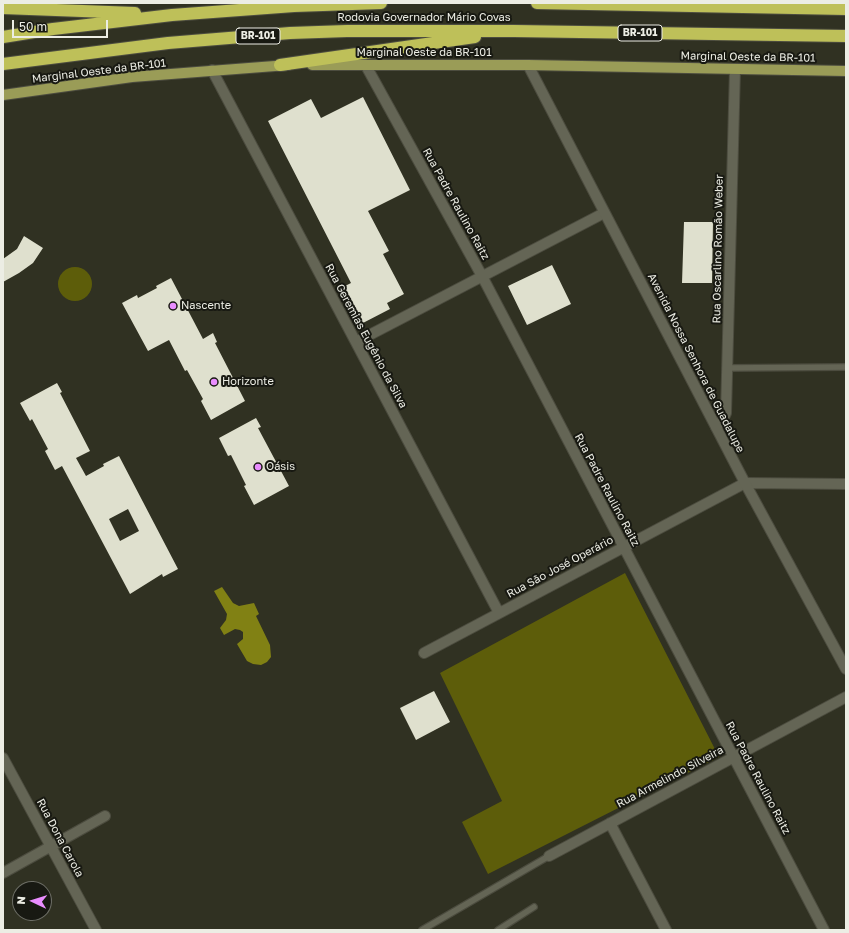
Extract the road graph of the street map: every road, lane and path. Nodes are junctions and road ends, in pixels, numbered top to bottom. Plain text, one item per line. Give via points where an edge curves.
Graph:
1 (381, 3) edge
2 (537, 3) edge
3 (841, 3) edge
4 (3, 8) edge
5 (804, 8) junction
6 (846, 9) edge
7 (172, 15) junction
8 (514, 31) junction
9 (846, 36) edge
10 (3, 37) edge
11 (3, 64) edge
12 (366, 64) junction
13 (280, 65) junction
14 (528, 65) junction
15 (735, 69) junction
16 (212, 70) junction
17 (846, 71) edge
18 (3, 95) edge
19 (604, 213) junction
20 (482, 276) junction
21 (356, 342) junction
22 (846, 367) edge
23 (727, 368) junction
24 (716, 427) junction
25 (745, 483) junction
26 (846, 484) edge
27 (624, 547) junction
28 (499, 613) junction
29 (424, 653) dead end
30 (846, 669) edge
31 (846, 697) edge
32 (733, 757) junction
33 (3, 758) edge
34 (105, 816) dead end
35 (610, 823) junction
36 (51, 846) junction
37 (549, 856) joint
38 (3, 873) edge
39 (534, 907) dead end
40 (96, 930) edge
41 (422, 930) edge
42 (498, 930) edge
43 (666, 930) edge
44 (824, 930) edge

1 - 7 highway, Rodovia Governador Mário Covas
2 - 5 highway
3 - 5 highway
4 - 7 highway
5 - 6 highway
7 - 10 highway, Rodovia Governador Mário Covas
8 - 9 highway, Rodovia Governador Mário Covas / BR-101
8 - 11 highway, Rodovia Governador Mário Covas / BR-101 via 411,30 290,34 168,43
8 - 13 highway
12 - 13 main road, Marginal Oeste da BR-101
12 - 14 main road, Marginal Oeste da BR-101
12 - 20 street, Rua Padre Raulino Raitz
13 - 16 main road, Marginal Oeste da BR-101
14 - 15 main road, Marginal Oeste da BR-101
14 - 19 street, Avenida Nossa Senhora de Guadalupe
15 - 17 main road, Marginal Oeste da BR-101
15 - 23 street, Rua Oscarlino Romão Weber
16 - 18 main road, Marginal Oeste da BR-101 via 132,77
16 - 21 street, Rua Geremias Eugênio da Silva
19 - 20 street
19 - 24 street, Avenida Nossa Senhora de Guadalupe
20 - 21 street
20 - 27 street, Rua Padre Raulino Raitz
21 - 28 street, Rua Geremias Eugênio da Silva
22 - 23 lane
23 - 24 street, Rua Oscarlino Romão Weber via 726,413
24 - 25 street, Avenida Nossa Senhora de Guadalupe
25 - 26 street, Rua São José Operário
25 - 27 street, Rua São José Operário
25 - 30 street, Avenida Nossa Senhora de Guadalupe
27 - 28 street, Rua São José Operário
27 - 32 street, Rua Padre Raulino Raitz
28 - 29 street, Rua São José Operário
31 - 32 street, Rua Armelindo Silveira
32 - 35 street, Rua Armelindo Silveira
32 - 44 street, Rua Padre Raulino Raitz
33 - 36 street, Rua Dona Carola
34 - 36 street
35 - 37 street, Rua Armelindo Silveira
35 - 43 street
36 - 38 street
36 - 40 street, Rua Dona Carola
37 - 41 lane
39 - 42 lane

